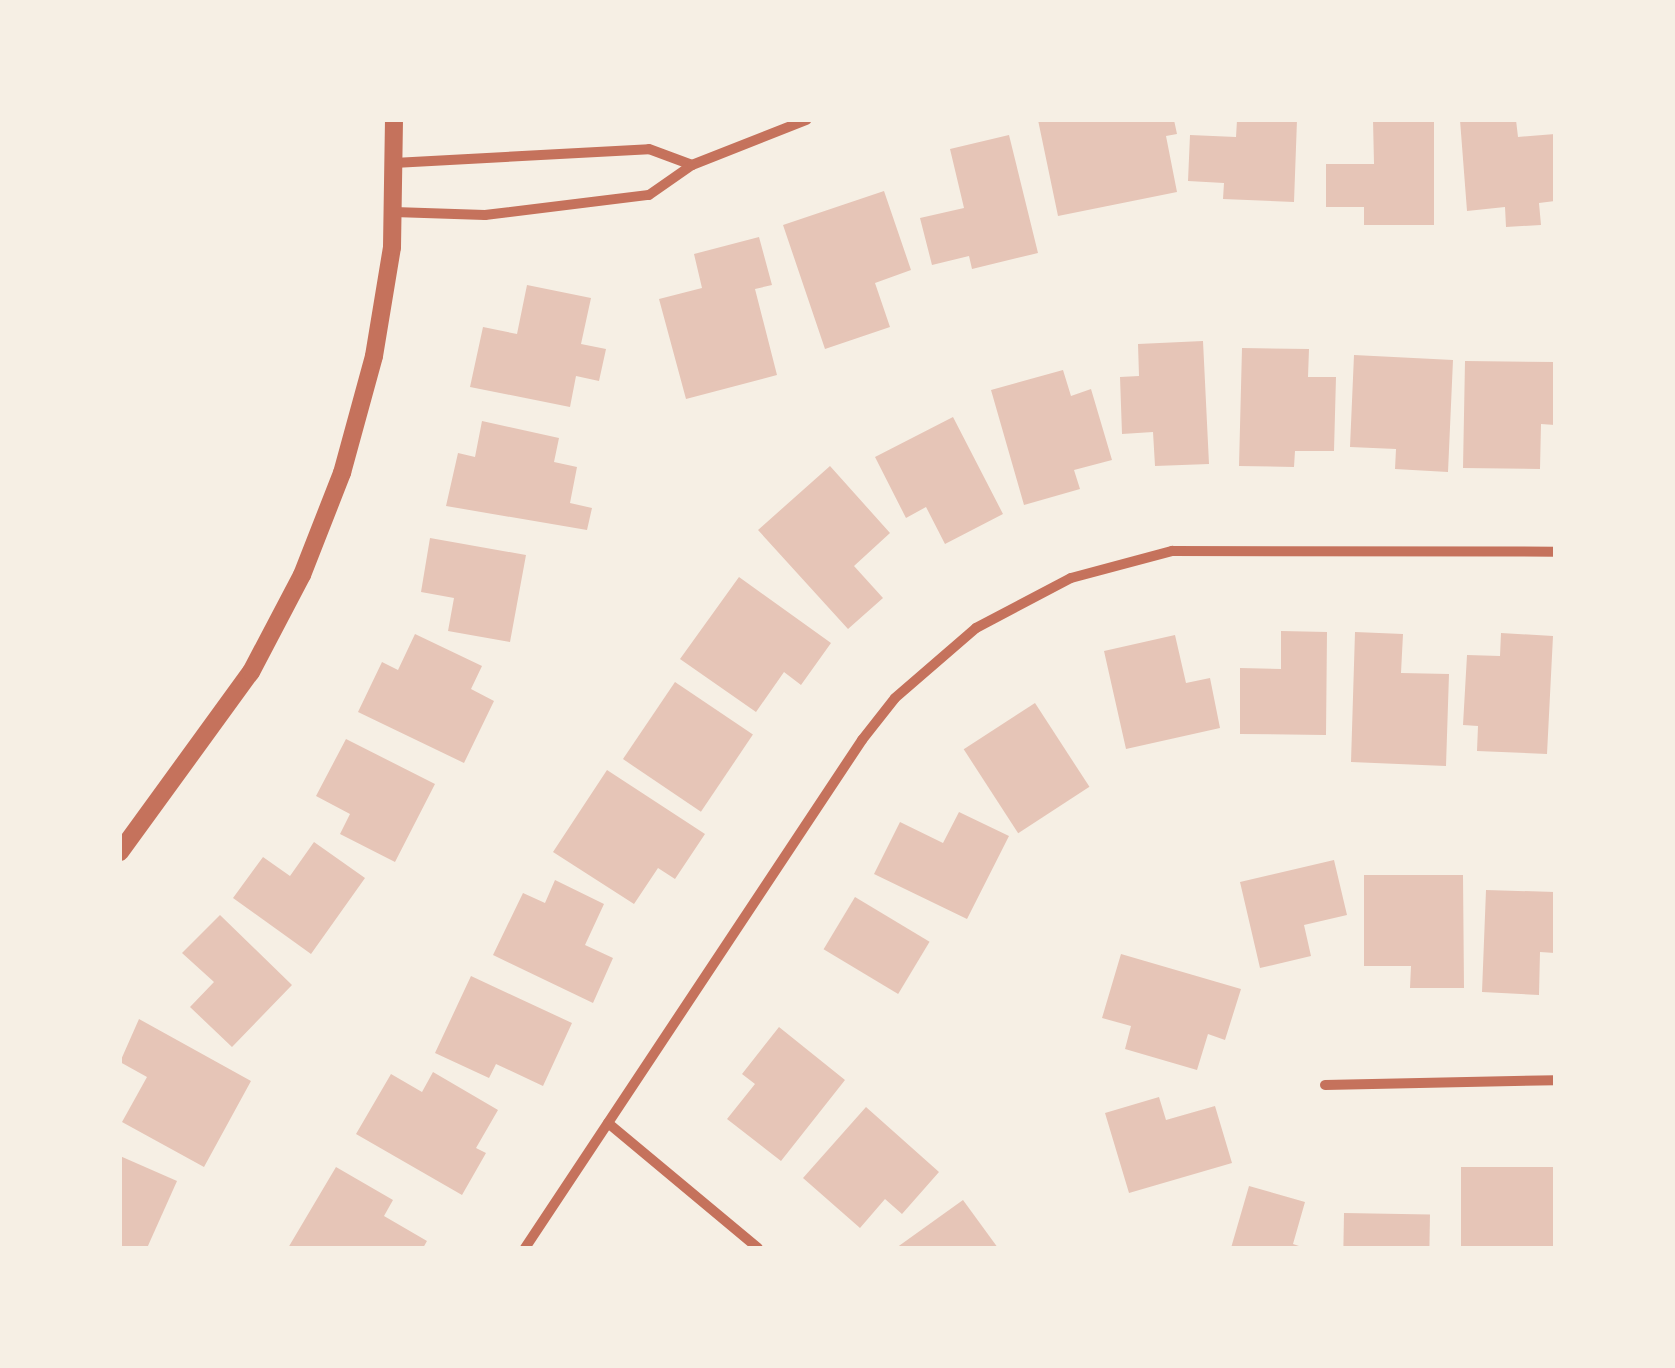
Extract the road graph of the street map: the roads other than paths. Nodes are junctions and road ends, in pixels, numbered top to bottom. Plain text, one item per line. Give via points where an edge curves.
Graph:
1 (394, 120) edge
2 (806, 120) edge
3 (394, 163) junction
4 (692, 165) junction
5 (394, 212) junction
6 (1555, 552) edge
7 (120, 852) edge
8 (1555, 1080) edge
9 (1325, 1085) dead end
10 (608, 1123) junction
11 (525, 1248) edge
12 (758, 1248) edge

1 - 3 street
2 - 4 street
3 - 4 street via 649,149
3 - 5 street
4 - 5 street via 649,195 580,207 486,215
5 - 7 street via 374,356 342,473 302,575 251,672
6 - 10 street via 1172,550 1070,578 976,628 895,698 862,740
8 - 9 street
10 - 11 street
10 - 12 street

